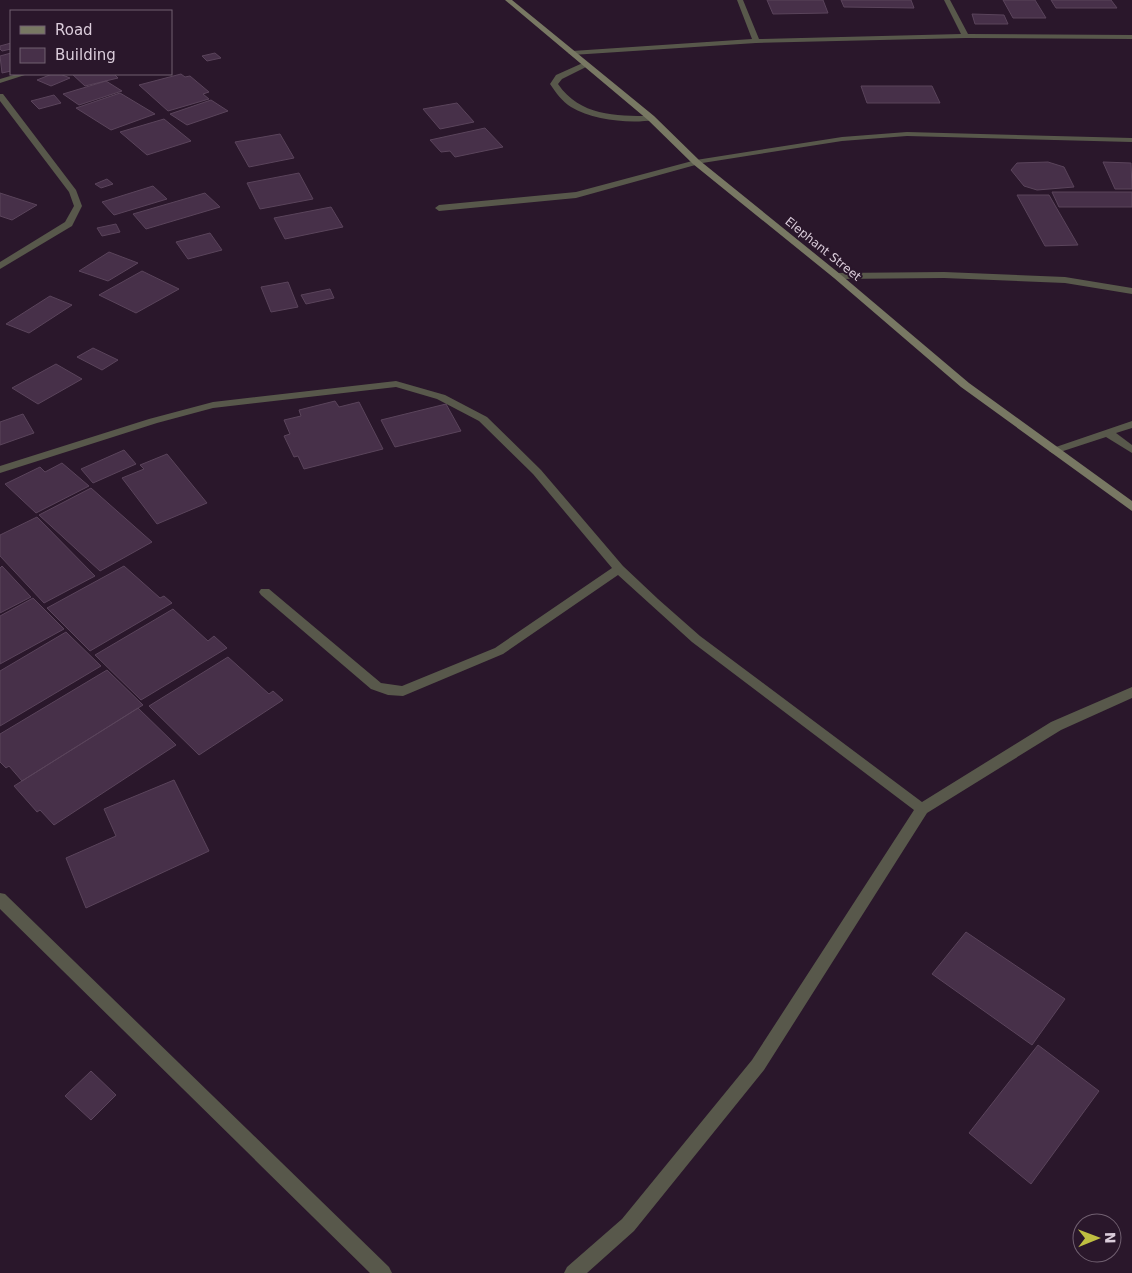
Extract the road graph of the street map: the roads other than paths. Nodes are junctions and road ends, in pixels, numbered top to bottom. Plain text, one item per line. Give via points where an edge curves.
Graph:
1 (508, 0) edge
2 (740, 0) edge
3 (947, 0) edge
4 (966, 36) junction
5 (1132, 36) edge
6 (756, 41) junction
7 (572, 53) junction
8 (585, 64) junction
9 (21, 75) edge
10 (0, 81) edge
11 (0, 96) edge
12 (651, 118) junction
13 (1132, 140) edge
14 (696, 162) junction
15 (439, 208) dead end
16 (0, 266) edge
17 (837, 276) junction
18 (1132, 291) edge
19 (1132, 424) edge
20 (1107, 432) junction
21 (1132, 450) edge
22 (1054, 451) junction
23 (0, 470) edge
24 (1132, 506) edge
25 (619, 568) junction
26 (265, 592) dead end
27 (1132, 692) edge
28 (922, 809) junction
29 (0, 899) edge
30 (383, 1273) edge
31 (573, 1273) edge

1 - 7 main road, Elephant Street
2 - 6 street
3 - 4 street
4 - 5 street
4 - 6 street
6 - 7 street
7 - 8 main road, Elephant Street
8 - 12 main road, Elephant Street
8 - 12 street via 559,77 554,84 564,99 607,118
9 - 10 street
11 - 16 street via 73,192 78,206 69,224
12 - 14 main road, Elephant Street
13 - 14 street via 907,134 842,139
14 - 15 street via 576,195
14 - 17 main road, Elephant Street
17 - 18 street via 944,275 1065,280
17 - 22 main road, Elephant Street via 965,385
19 - 20 street
20 - 21 street
20 - 22 street
22 - 24 main road, Elephant Street
23 - 25 street via 213,405 396,384 441,397 483,419 537,472
25 - 26 street via 499,651 403,691 376,686
25 - 28 street via 696,639
27 - 28 street via 1056,726
28 - 31 street via 758,1065 628,1225
29 - 30 street

